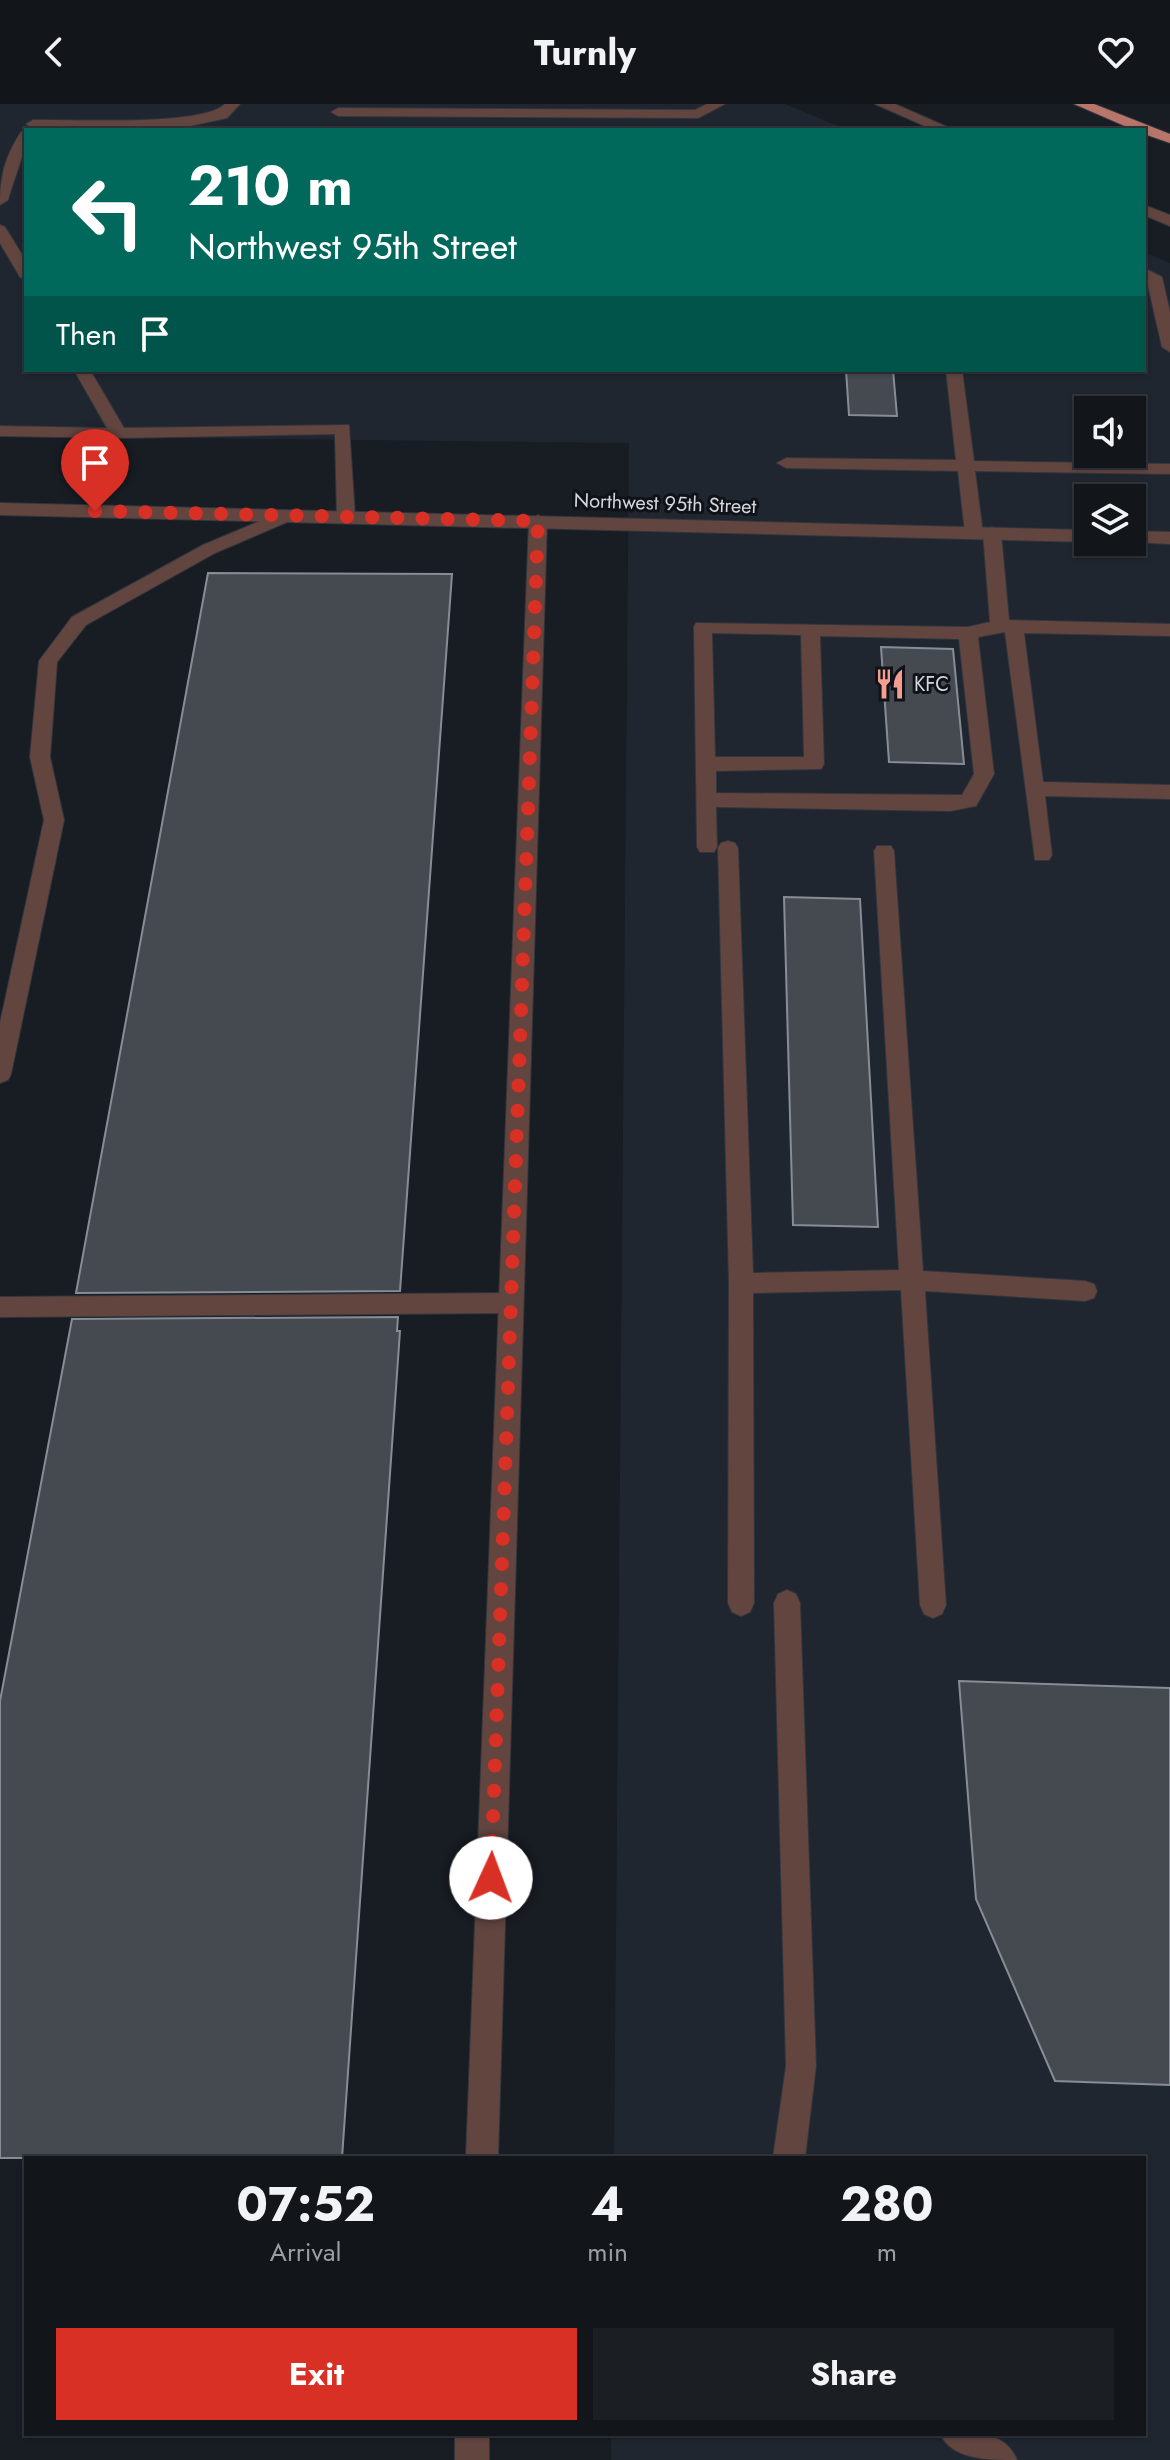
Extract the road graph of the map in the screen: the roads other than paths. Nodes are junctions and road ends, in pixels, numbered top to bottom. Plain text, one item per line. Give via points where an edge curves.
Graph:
1 (43, 104) edge
2 (233, 104) edge
3 (718, 104) edge
4 (882, 104) edge
5 (1081, 104) edge
6 (338, 112) dead end
7 (30, 128) edge
8 (69, 128) edge
9 (942, 128) edge
10 (1142, 128) edge
11 (1146, 130) edge
12 (24, 139) edge
13 (1170, 139) edge
14 (0, 200) edge
15 (1146, 211) edge
16 (1170, 221) edge
17 (0, 230) edge
18 (24, 271) edge
19 (1146, 274) edge
20 (1170, 347) edge
21 (83, 372) edge
22 (954, 372) edge
23 (0, 431) edge
24 (119, 433) junction
25 (786, 463) dead end
26 (965, 466) junction
27 (1170, 469) edge
28 (0, 509) edge
29 (286, 516) junction
30 (346, 517) junction
31 (538, 521) junction
32 (983, 533) junction
33 (1074, 536) edge
34 (1146, 537) edge
35 (1170, 538) edge
36 (1007, 626) junction
37 (810, 629) junction
38 (1170, 630) edge
39 (968, 633) junction
40 (705, 764) junction
41 (1034, 789) junction
42 (1170, 792) edge
43 (706, 800) junction
44 (884, 851) dead end
45 (1042, 855) dead end
46 (0, 1074) edge
47 (912, 1280) junction
48 (741, 1283) junction
49 (1085, 1291) dead end
50 (511, 1303) junction
51 (0, 1307) edge
52 (741, 1603) dead end
53 (787, 1603) dead end
54 (933, 1605) dead end
55 (482, 2156) edge
56 (789, 2156) edge
57 (472, 2436) edge
58 (960, 2436) edge
59 (472, 2460) edge
60 (1000, 2460) edge

1 - 7 street
2 - 8 street via 222,115 190,122
3 - 6 street via 698,114
4 - 9 street
5 - 10 highway
11 - 13 highway
12 - 14 street
15 - 16 street
17 - 18 street
19 - 20 street via 1154,277
21 - 24 street
22 - 26 street
23 - 24 street
24 - 30 street via 343,429
25 - 26 street
26 - 27 street
26 - 32 street
28 - 29 street, Northwest 95th Street
29 - 30 street, Northwest 95th Street
29 - 46 street via 209,549 79,621 48,661 40,757 54,820
30 - 31 street, Northwest 95th Street
31 - 32 street, Northwest 95th Street
31 - 50 street
32 - 33 street, Northwest 95th Street
32 - 36 street
34 - 35 street
36 - 38 street
36 - 39 street
36 - 41 street
37 - 39 street
37 - 40 street via 703,627
37 - 40 street via 814,764
39 - 43 street via 984,774 969,801
40 - 43 street
41 - 42 street
41 - 45 street
43 - 48 street via 717,848
44 - 47 street
47 - 48 street
47 - 49 street
47 - 54 street
48 - 52 street
50 - 51 street
50 - 55 street
53 - 56 street via 801,2066
57 - 59 street
58 - 60 street

